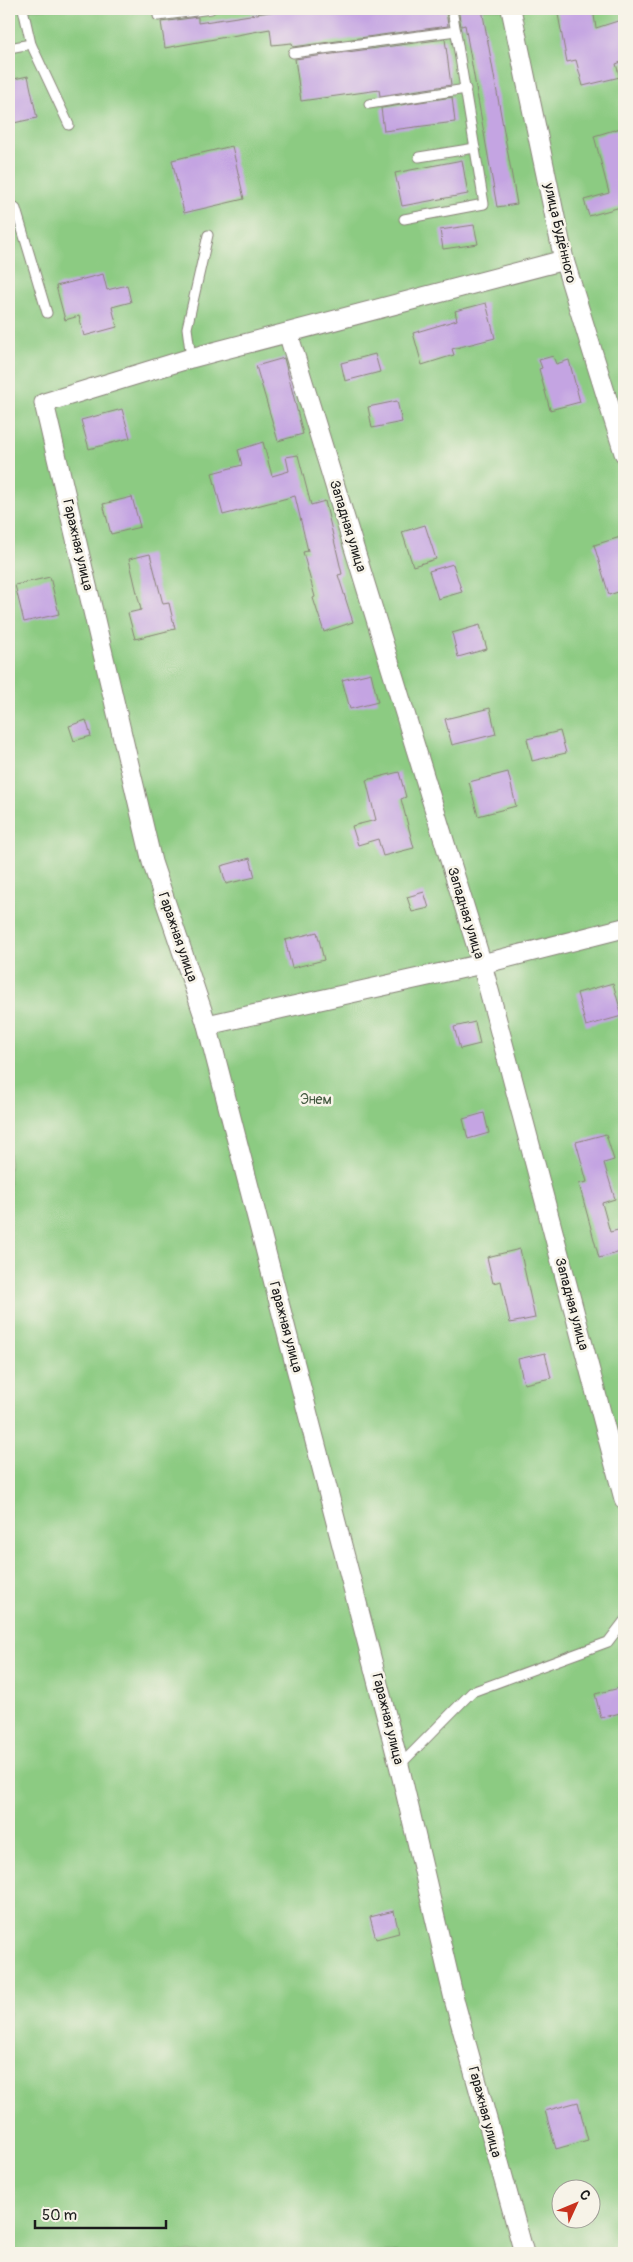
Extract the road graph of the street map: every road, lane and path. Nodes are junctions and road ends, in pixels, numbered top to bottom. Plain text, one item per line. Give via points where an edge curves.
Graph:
1 (23, 9) edge
2 (211, 9) edge
3 (452, 9) edge
4 (511, 9) edge
5 (158, 16) dead end
6 (456, 31) junction
7 (31, 44) junction
8 (9, 48) edge
9 (293, 54) dead end
10 (466, 89) junction
11 (368, 104) dead end
12 (69, 125) dead end
13 (475, 148) junction
14 (419, 157) dead end
15 (9, 203) edge
16 (404, 219) dead end
17 (208, 235) dead end
18 (564, 260) junction
19 (47, 313) dead end
20 (288, 333) junction
21 (191, 358) junction
22 (624, 453) edge
23 (624, 928) edge
24 (482, 964) junction
25 (207, 1025) junction
26 (624, 1499) edge
27 (624, 1621) edge
28 (399, 1765) junction
29 (524, 2253) edge

1 - 7 lane
2 - 5 lane
3 - 6 lane
4 - 18 street, улица Будённого
6 - 9 lane
6 - 10 lane
7 - 8 lane
7 - 12 lane
10 - 11 lane
10 - 13 lane
13 - 14 lane
13 - 16 lane via 484,204
15 - 19 lane via 16,209
17 - 21 lane via 187,328
18 - 20 street
18 - 22 street, улица Будённого
20 - 21 street
20 - 24 street, Западная улица
21 - 25 street, Гаражная улица via 44,403 152,862
23 - 24 street
24 - 25 street
24 - 26 street, Западная улица
25 - 28 street, Гаражная улица
27 - 28 lane via 608,1642 472,1692
28 - 29 street, Гаражная улица via 455,2002

